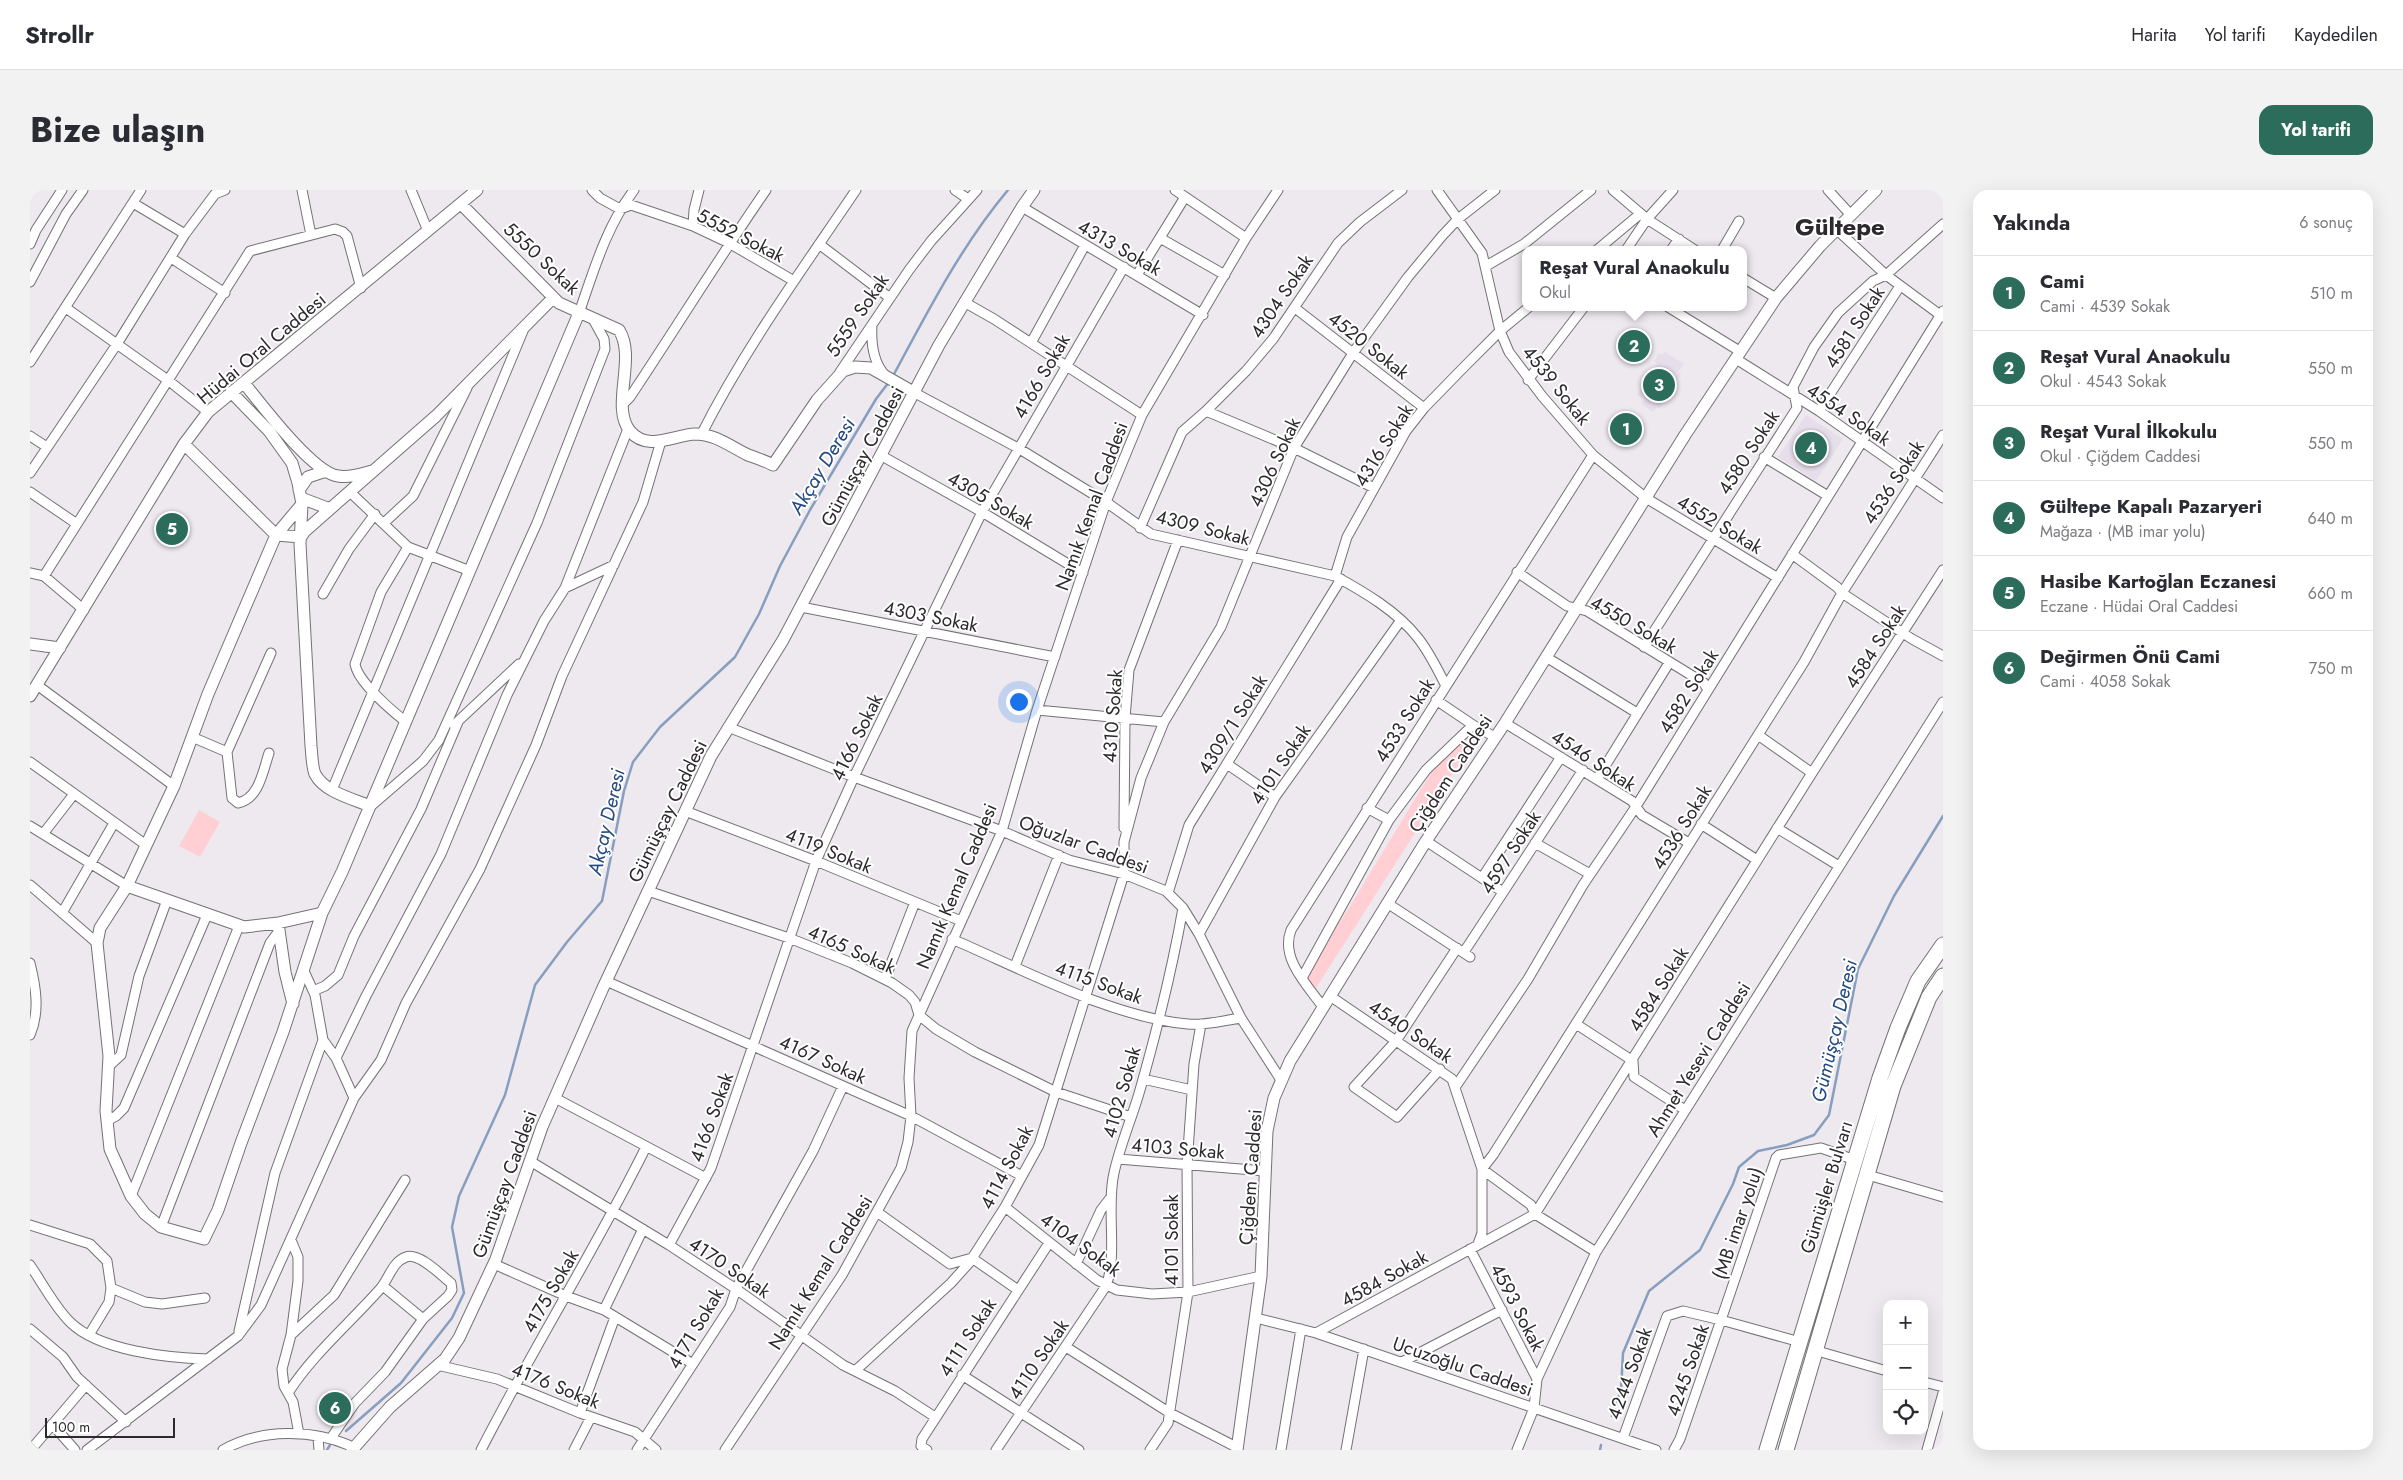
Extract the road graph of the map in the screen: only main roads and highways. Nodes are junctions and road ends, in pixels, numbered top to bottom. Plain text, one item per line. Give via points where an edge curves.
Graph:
1 (1943, 945) edge
2 (1943, 976) edge
3 (1766, 1450) edge
4 (1786, 1450) edge

1 - 3 main road, Gümüşler Bulvarı via 1918,981 1880,1078
2 - 4 main road, Gümüşler Bulvarı via 1909,1044 1894,1086

